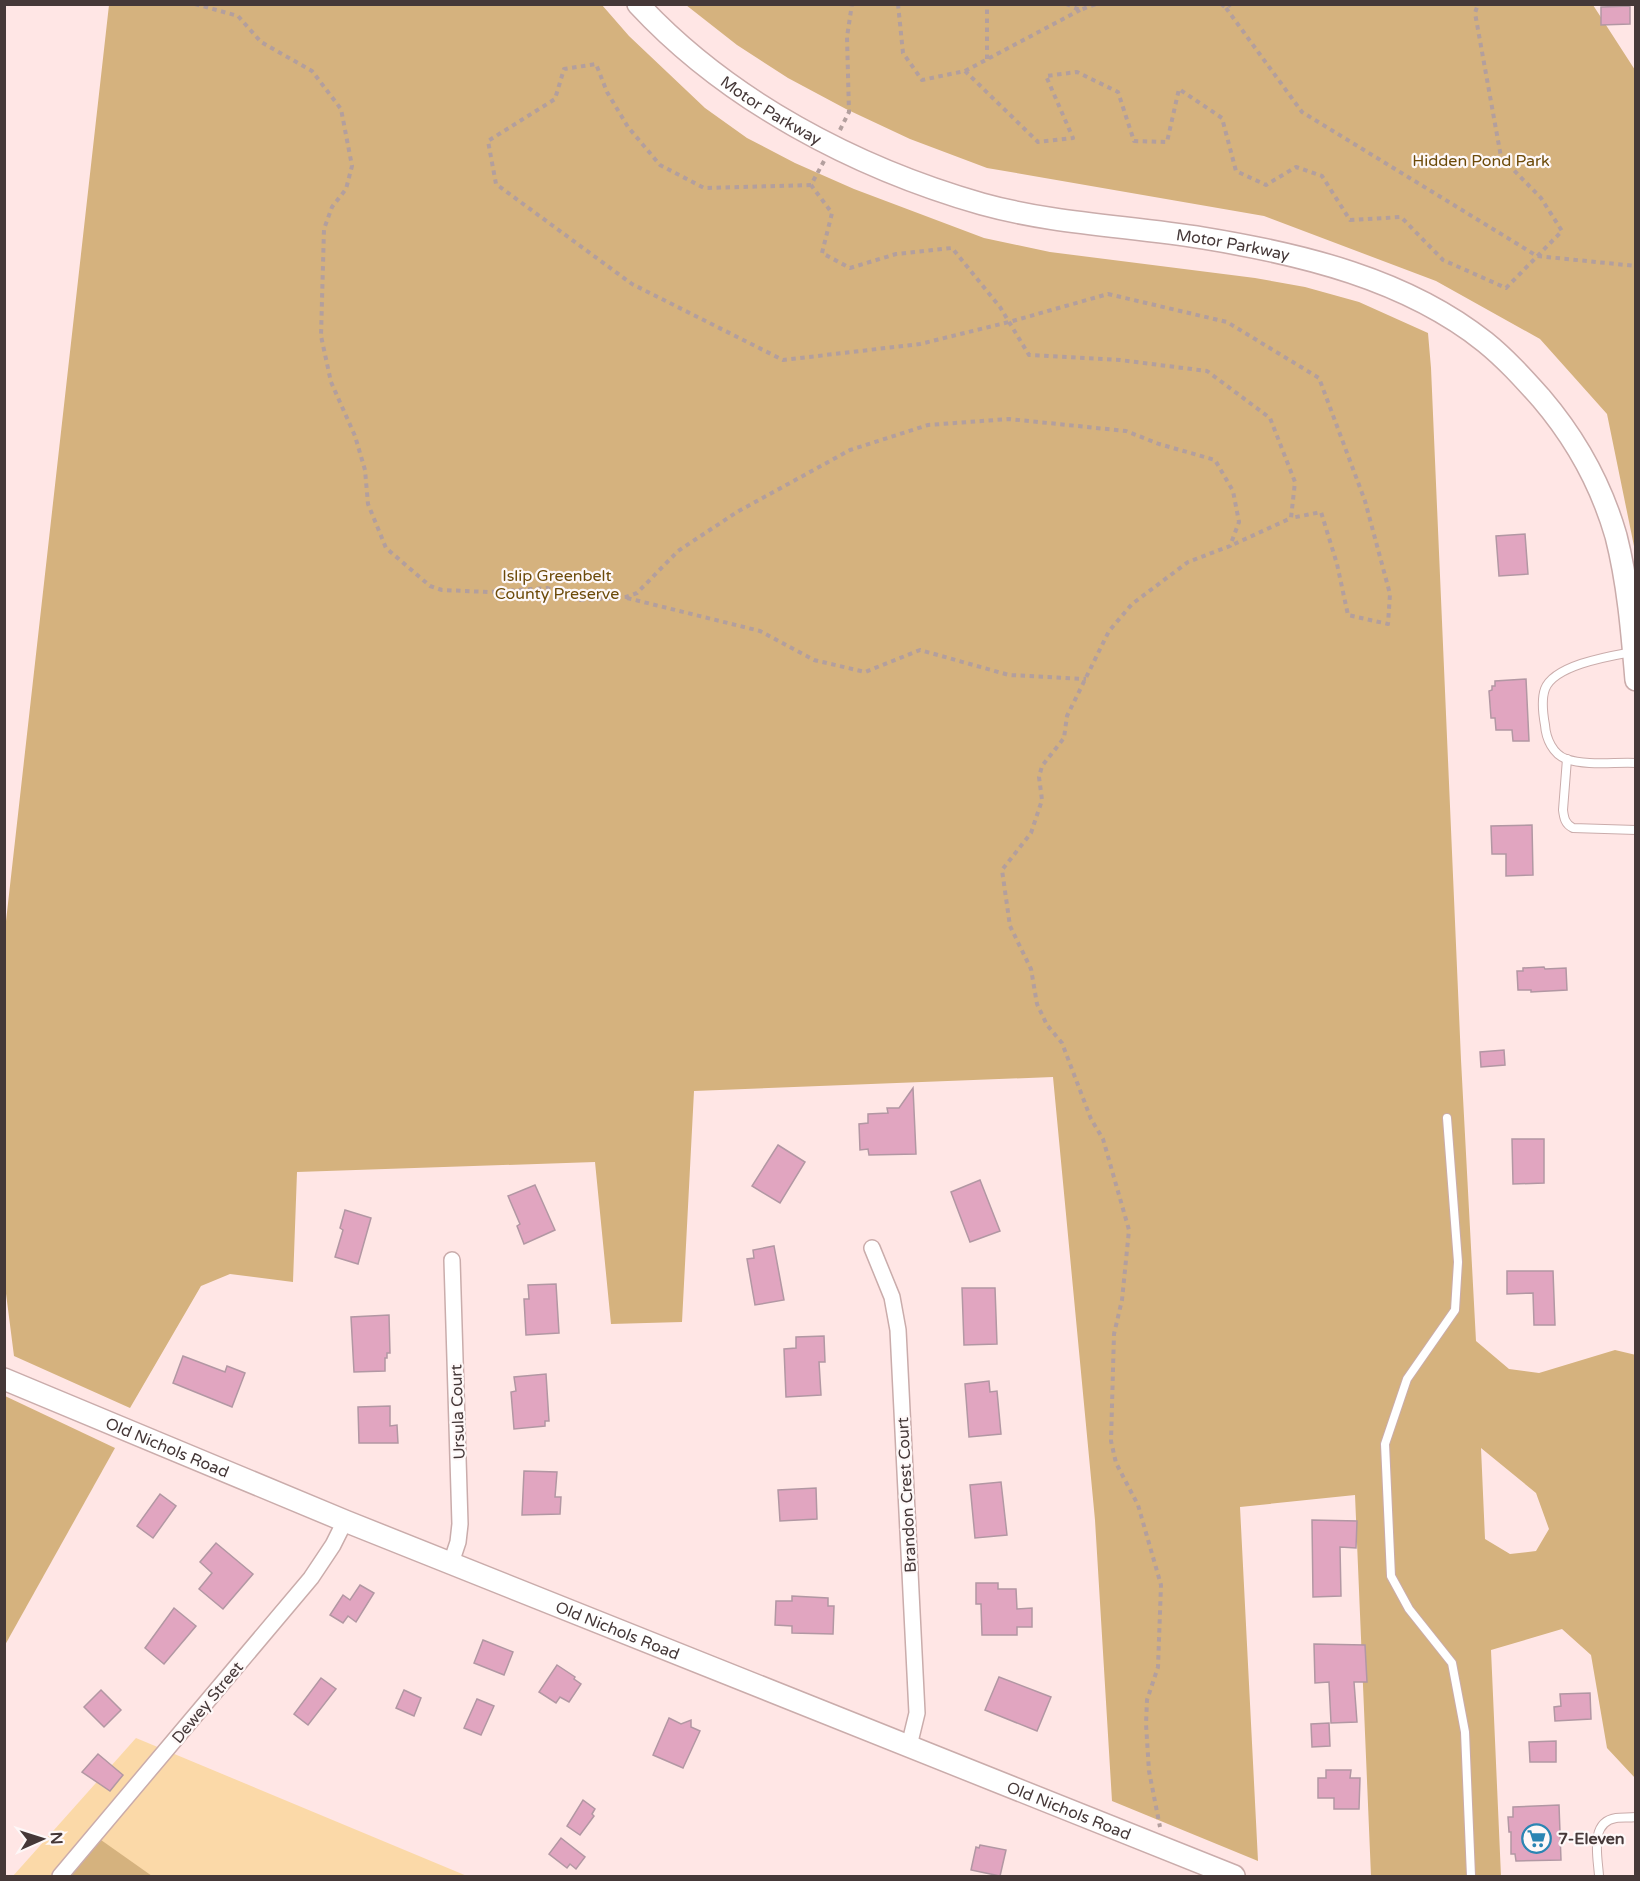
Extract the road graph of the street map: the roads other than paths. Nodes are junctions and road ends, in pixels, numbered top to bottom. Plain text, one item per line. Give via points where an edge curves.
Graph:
1 (638, 4) edge
2 (1634, 651) junction
3 (1635, 680) edge
4 (1567, 759) junction
5 (1635, 763) edge
6 (1635, 830) edge
7 (1447, 1118) dead end
8 (872, 1248) dead end
9 (452, 1260) dead end
10 (4, 1379) edge
11 (345, 1521) junction
12 (451, 1563) junction
13 (909, 1746) junction
14 (1635, 1818) edge
15 (60, 1876) edge
16 (1234, 1876) edge
17 (1471, 1876) edge
18 (1599, 1876) edge

1 - 2 street, Motor Parkway via 692,56 761,107 908,179 984,204 1055,219 1207,239 1300,258 1372,280 1440,312 1509,363 1582,454 1615,535
2 - 3 street, Motor Parkway
2 - 4 lane via 1594,660 1550,680 1543,703 1545,730 1557,754
4 - 5 lane
4 - 6 lane via 1563,810 1568,826
7 - 17 lane via 1458,1262 1455,1310 1407,1378 1384,1444 1391,1576 1409,1609 1452,1664 1465,1732
8 - 13 street, Brandon Crest Court via 892,1297 898,1330 917,1713
9 - 12 street, Ursula Court via 460,1524
10 - 11 street, Old Nichols Road
11 - 12 street, Old Nichols Road
11 - 15 street, Dewey Street via 311,1578
12 - 13 street, Old Nichols Road
13 - 16 street, Old Nichols Road
14 - 18 lane via 1615,1818 1599,1830

